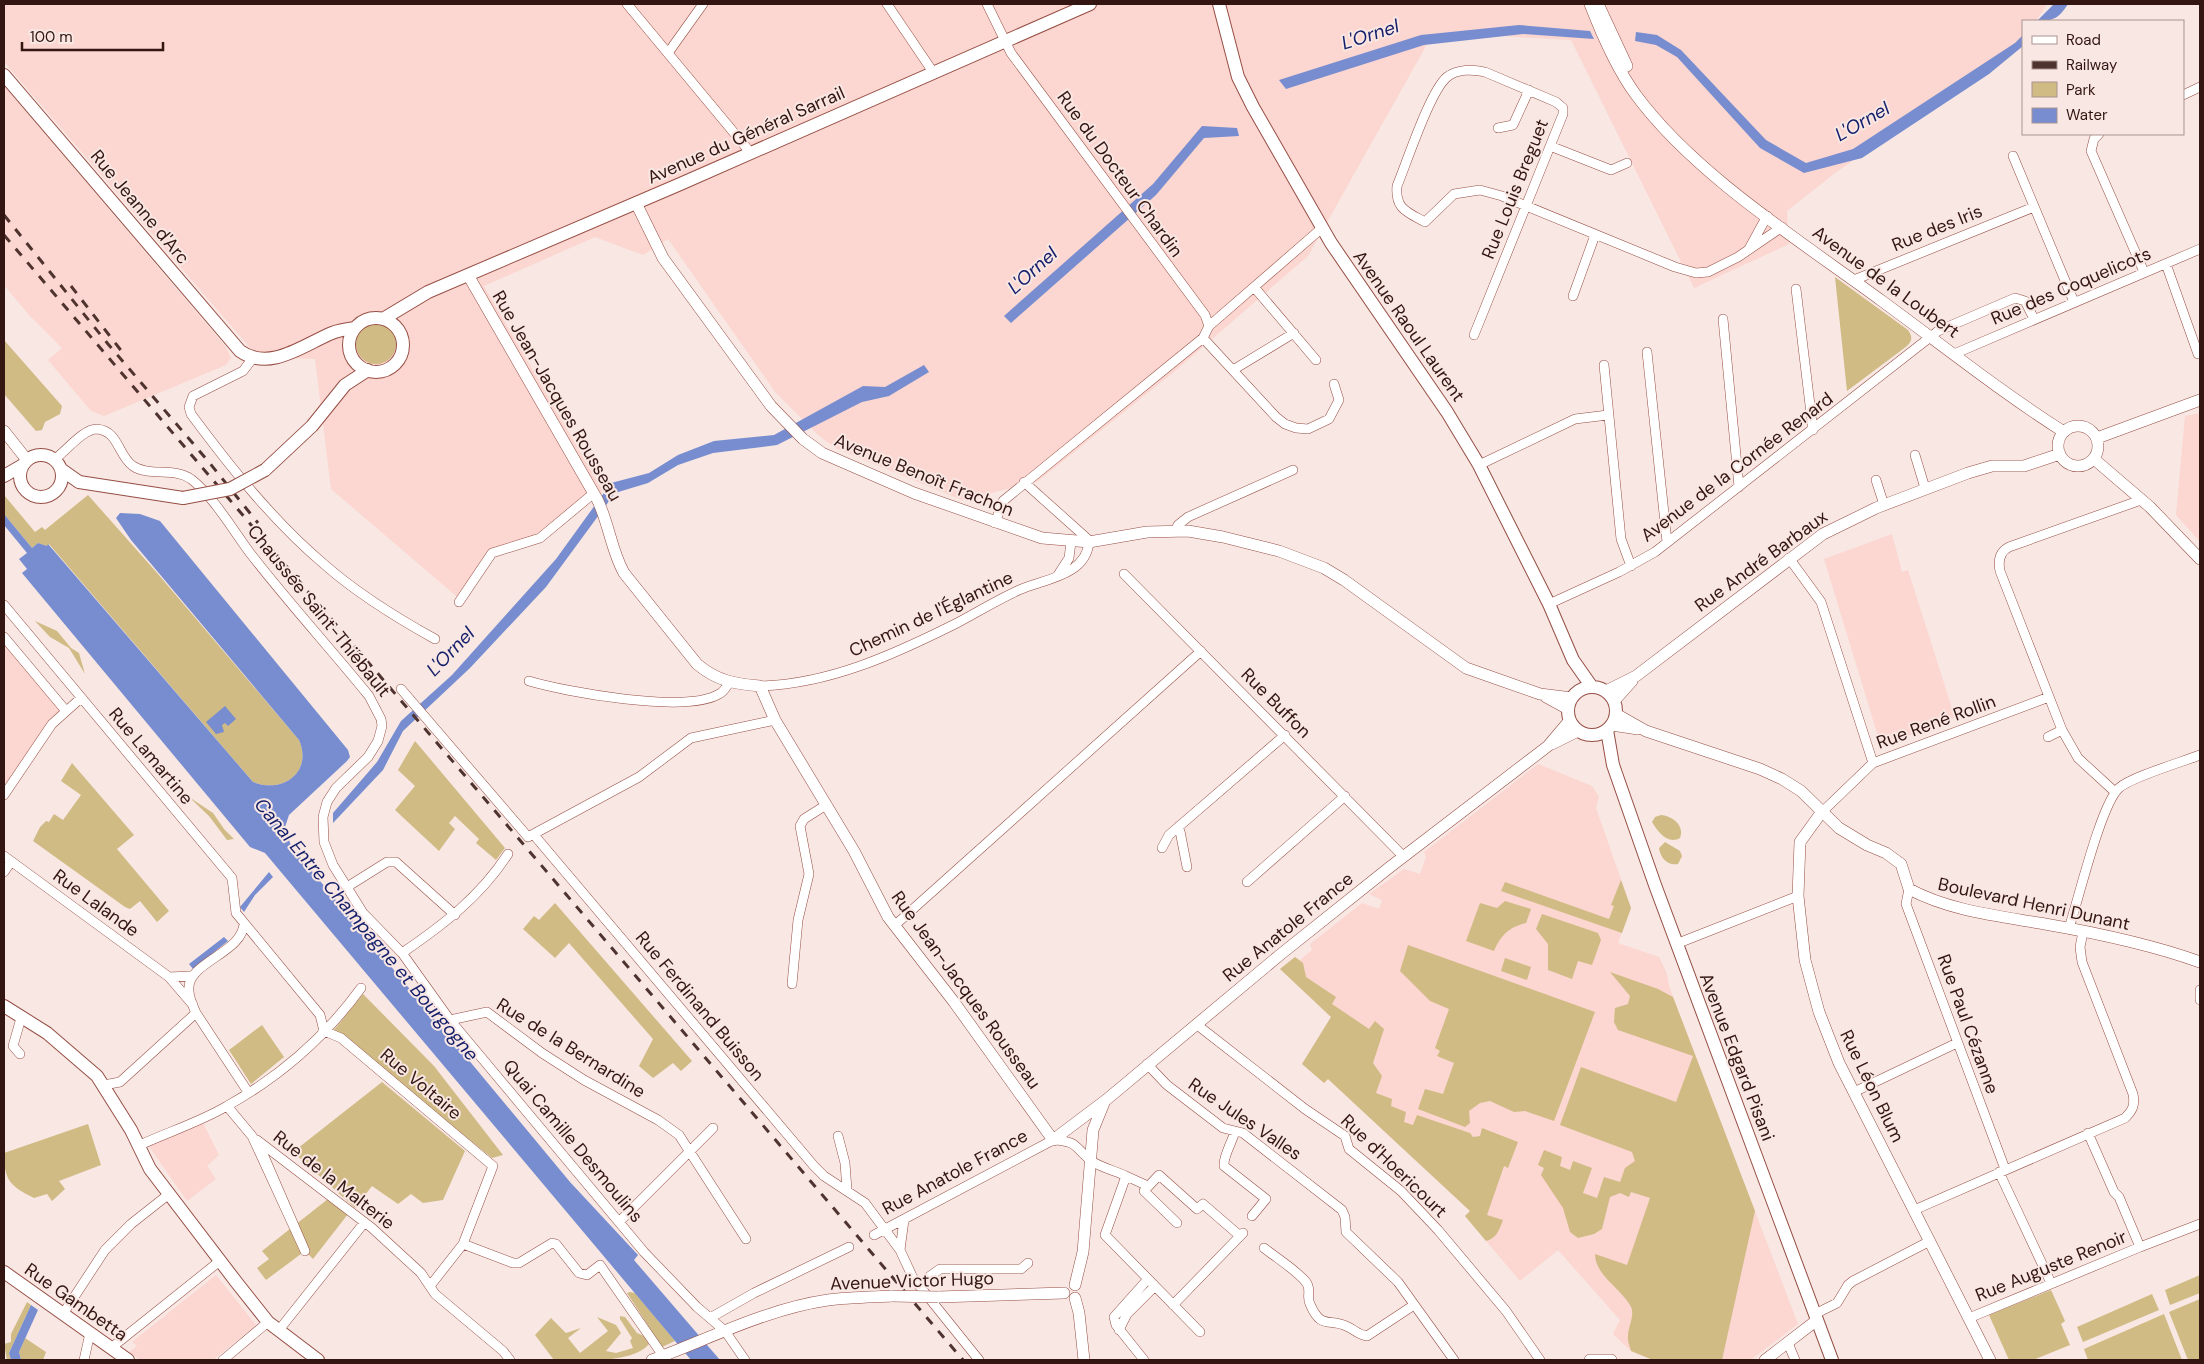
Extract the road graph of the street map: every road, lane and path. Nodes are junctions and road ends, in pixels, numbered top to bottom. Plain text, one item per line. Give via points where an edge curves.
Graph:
1 (627, 4) edge
2 (703, 4) edge
3 (887, 4) edge
4 (987, 4) edge
5 (1090, 4) edge
6 (1590, 4) edge
7 (1599, 4) edge
8 (1221, 6) edge
9 (1004, 41) junction
10 (668, 53) junction
11 (934, 72) junction
12 (4, 76) edge
13 (2200, 87) edge
14 (1530, 90) junction
15 (2184, 95) edge
16 (1498, 128) dead end
17 (2097, 136) edge
18 (1550, 146) junction
19 (750, 152) junction
20 (1692, 154) junction
21 (2012, 156) dead end
22 (1627, 163) dead end
23 (636, 203) junction
24 (1525, 206) junction
25 (2034, 206) junction
26 (1767, 216) junction
27 (1782, 227) junction
28 (1322, 228) junction
29 (1595, 235) junction
30 (1749, 249) junction
31 (2200, 249) edge
32 (2166, 264) junction
33 (2144, 272) junction
34 (468, 275) junction
35 (1854, 280) junction
36 (1254, 287) junction
37 (1796, 289) dead end
38 (1573, 296) dead end
39 (416, 298) junction
40 (2074, 302) junction
41 (383, 319) junction
42 (1723, 319) dead end
43 (2034, 319) junction
44 (1209, 326) junction
45 (355, 328) junction
46 (400, 332) junction
47 (1294, 333) junction
48 (1474, 335) dead end
49 (1931, 337) junction
50 (2196, 337) edge
51 (1204, 338) junction
52 (321, 339) junction
53 (1647, 352) dead end
54 (351, 353) junction
55 (2199, 353) edge
56 (1954, 354) junction
57 (253, 358) junction
58 (1316, 360) dead end
59 (1604, 365) dead end
60 (368, 370) junction
61 (1233, 370) junction
62 (1334, 384) dead end
63 (345, 385) junction
64 (2200, 400) edge
65 (1608, 415) junction
66 (1813, 430) junction
67 (4, 432) edge
68 (2064, 432) junction
69 (2096, 438) junction
70 (2060, 454) junction
71 (1915, 455) dead end
72 (2094, 458) junction
73 (25, 462) junction
74 (59, 465) junction
75 (1479, 465) junction
76 (1294, 470) dead end
77 (4, 476) edge
78 (1876, 480) dead end
79 (4, 481) edge
80 (79, 482) junction
81 (1024, 482) junction
82 (23, 486) junction
83 (1739, 486) junction
84 (58, 488) junction
85 (1926, 488) junction
86 (595, 496) junction
87 (2141, 500) junction
88 (1884, 505) junction
89 (994, 523) junction
90 (1175, 531) junction
91 (1071, 542) junction
92 (1090, 542) junction
93 (1667, 542) junction
94 (1789, 558) junction
95 (2200, 559) edge
96 (1631, 566) junction
97 (1124, 574) dead end
98 (1056, 578) junction
99 (459, 602) dead end
100 (1550, 604) junction
101 (4, 605) edge
102 (4, 637) edge
103 (435, 640) dead end
104 (1201, 651) junction
105 (1573, 660) junction
106 (529, 681) dead end
107 (729, 683) junction
108 (760, 686) junction
109 (1592, 687) junction
110 (400, 689) dead end
111 (1610, 696) junction
112 (2049, 697) junction
113 (81, 698) junction
114 (1572, 705) junction
115 (66, 711) junction
116 (776, 720) junction
117 (1612, 723) junction
118 (2062, 730) junction
119 (1578, 731) junction
120 (1285, 736) junction
121 (1595, 736) junction
122 (2048, 737) dead end
123 (1548, 746) junction
124 (2200, 755) edge
125 (1874, 763) junction
126 (1613, 765) junction
127 (2115, 792) junction
128 (4, 795) edge
129 (1345, 796) junction
130 (826, 805) junction
131 (1822, 814) junction
132 (1179, 826) junction
133 (531, 836) junction
134 (1162, 848) dead end
135 (508, 854) dead end
136 (1404, 857) junction
137 (8, 859) edge
138 (1187, 867) dead end
139 (4, 872) edge
140 (1248, 882) dead end
141 (346, 887) junction
142 (1909, 889) junction
143 (1798, 896) junction
144 (455, 915) junction
145 (244, 923) junction
146 (894, 926) junction
147 (2069, 928) junction
148 (2083, 932) junction
149 (1676, 944) junction
150 (402, 953) junction
151 (2200, 962) edge
152 (191, 976) junction
153 (169, 977) junction
154 (792, 984) dead end
155 (361, 988) dead end
156 (2200, 990) edge
157 (2200, 1000) edge
158 (4, 1006) edge
159 (194, 1009) junction
160 (21, 1018) junction
161 (450, 1020) junction
162 (1196, 1024) junction
163 (324, 1031) junction
164 (1957, 1043) junction
165 (20, 1054) dead end
166 (1147, 1064) junction
167 (107, 1091) junction
168 (248, 1092) junction
169 (1854, 1092) junction
170 (1106, 1100) junction
171 (227, 1106) junction
172 (713, 1128) dead end
173 (1235, 1131) junction
174 (2088, 1133) junction
175 (838, 1136) dead end
176 (1053, 1140) junction
177 (142, 1144) junction
178 (688, 1152) junction
179 (1090, 1160) junction
180 (2002, 1171) junction
181 (1126, 1176) junction
182 (1148, 1186) junction
183 (847, 1190) junction
184 (169, 1194) junction
185 (1914, 1210) junction
186 (1252, 1216) dead end
187 (904, 1220) junction
188 (364, 1222) junction
189 (619, 1222) junction
190 (1178, 1223) dead end
191 (2200, 1224) edge
192 (886, 1229) junction
193 (874, 1235) dead end
194 (746, 1239) dead end
195 (1930, 1241) junction
196 (463, 1244) junction
197 (849, 1247) dead end
198 (2140, 1247) junction
199 (1264, 1248) dead end
200 (900, 1250) junction
201 (221, 1260) junction
202 (1028, 1263) dead end
203 (4, 1272) edge
204 (1151, 1283) junction
205 (2051, 1283) junction
206 (430, 1286) junction
207 (920, 1287) junction
208 (1069, 1296) junction
209 (1173, 1305) junction
210 (1414, 1305) junction
211 (64, 1314) junction
212 (1816, 1317) junction
213 (710, 1318) junction
214 (1969, 1318) junction
215 (268, 1322) junction
216 (280, 1330) junction
217 (1200, 1332) dead end
218 (90, 1333) junction
219 (722, 1333) junction
220 (1788, 1343) junction
221 (111, 1348) junction
222 (660, 1359) edge
223 (84, 1360) edge
224 (128, 1360) edge
225 (223, 1360) edge
226 (318, 1360) edge
227 (510, 1360) edge
228 (745, 1360) edge
229 (979, 1360) edge
230 (1084, 1360) edge
231 (1144, 1360) edge
232 (1454, 1360) edge
233 (1540, 1360) edge
234 (1590, 1360) edge
235 (1611, 1360) edge
236 (1766, 1360) edge
237 (1795, 1360) edge
238 (1832, 1360) edge
239 (1990, 1360) edge

1 - 10 street
2 - 10 street
3 - 11 street
4 - 9 street, Rue du Docteur Chardin
5 - 9 main road, Avenue du Général Sarrail
6 - 20 street, Avenue de la Loubert via 1605,40 1636,94 1659,123
7 - 20 street, Avenue de la Loubert via 1641,88
8 - 28 main road, Avenue Raoul Laurent via 1238,77
9 - 11 main road, Avenue du Général Sarrail
9 - 44 street, Rue du Docteur Chardin via 1205,315
10 - 19 street
11 - 19 main road, Avenue du Général Sarrail
12 - 57 main road, Rue Jeanne d'Arc via 231,341
13 - 15 street
14 - 16 street via 1513,125
14 - 18 street, Rue Louis Breguet via 1563,108
14 - 24 street, Rue Louis Breguet via 1474,70 1453,73 1436,90 1397,186 1399,205 1425,222 1462,191 1489,192
17 - 33 street via 2092,151
18 - 22 street via 1611,170
18 - 24 street, Rue Louis Breguet
19 - 23 main road, Avenue du Général Sarrail
20 - 26 street, Avenue de la Loubert
21 - 25 street
23 - 34 main road, Avenue du Général Sarrail
23 - 89 street, Avenue Benoît Frachon via 663,258 783,421 803,439 840,462
24 - 29 street
24 - 48 street, Rue Louis Breguet
25 - 35 street, Rue des Iris
25 - 40 street
26 - 27 street, Avenue de la Loubert
26 - 30 street
27 - 30 street
27 - 35 street, Avenue de la Loubert
28 - 36 street
28 - 75 main road, Avenue Raoul Laurent via 1447,412
29 - 30 street via 1696,274 1723,265
29 - 38 street
31 - 32 street, Rue des Coquelicots
32 - 33 street, Rue des Coquelicots
32 - 50 street
33 - 40 street, Rue des Coquelicots
34 - 39 main road, Avenue du Général Sarrail
34 - 86 street, Rue Jean-Jacques Rousseau
35 - 49 street, Avenue de la Loubert
36 - 44 street
36 - 47 street
37 - 66 street
39 - 41 main road, Avenue du Général Sarrail
39 - 46 main road
40 - 43 street, Rue des Coquelicots
41 - 45 main road via 366,320
41 - 46 main road
42 - 83 street
43 - 49 street, Avenue de la Cornée Renard via 2025,301 2015,298 1946,327
43 - 56 street, Rue des Coquelicots
44 - 51 street
45 - 52 main road
45 - 54 main road via 350,338
46 - 60 main road via 402,350 396,362 380,371
47 - 58 street
47 - 61 street
49 - 56 street, Avenue de la Loubert
49 - 66 street, Avenue de la Cornée Renard
50 - 55 street
51 - 61 street
51 - 81 street
52 - 54 main road via 337,340
52 - 57 main road via 275,358
53 - 93 street
54 - 60 main road
54 - 63 main road
56 - 68 street, Avenue de la Loubert
57 - 103 street via 243,371 193,396 188,407 191,414 225,460 325,566
59 - 65 street
60 - 63 main road
61 - 62 street via 1276,417 1296,428 1308,429 1329,419 1339,400
63 - 80 main road, bridge via 312,426 280,457 251,480 230,489 183,498
64 - 69 street
65 - 75 street via 1575,419
65 - 96 street via 1621,539
66 - 83 street, Avenue de la Cornée Renard
67 - 73 street
68 - 69 street via 2073,427 2084,427
68 - 70 street via 2058,443
69 - 72 street via 2098,445
70 - 72 street via 2069,464 2076,466 2089,463
70 - 85 street, Rue André Barbaux via 2024,466 1992,466
71 - 85 street
72 - 87 street
73 - 74 main road via 39,454
73 - 77 main road
73 - 82 main road via 20,474
74 - 80 main road
74 - 84 main road via 62,482
74 - 141 street, Chaussée Saint-Thiébault via 89,430 97,429 114,437 133,466 177,473 195,483 369,696 379,712 382,726 378,742 336,788 323,817 326,849
75 - 100 main road, Avenue Raoul Laurent
76 - 90 street via 1188,517
78 - 88 street
79 - 82 main road
80 - 84 main road
81 - 89 street via 1003,501
81 - 92 street
82 - 84 main road via 38,497 51,494
83 - 93 street, Avenue de la Cornée Renard
85 - 88 street, Rue André Barbaux
86 - 99 street via 540,538 492,553
86 - 107 street, Rue Jean-Jacques Rousseau via 604,512 618,563 627,578 697,664
87 - 95 street
87 - 112 street via 2009,547 2001,554 2000,571
88 - 94 street, Rue André Barbaux via 1823,534
89 - 91 street, Avenue Benoît Frachon via 1042,538
90 - 92 street, Avenue Benoît Frachon via 1147,532
90 - 114 street, Avenue Benoît Frachon via 1233,539 1279,551 1324,568 1460,664
91 - 92 street, Avenue Benoît Frachon
91 - 98 street via 1069,558
92 - 98 street, Chemin de l'Églantine via 1083,561
93 - 96 street, Avenue de la Cornée Renard
94 - 111 street, Rue André Barbaux
94 - 125 street via 1821,602
96 - 100 street, Avenue de la Cornée Renard
97 - 104 street, Rue Buffon
98 - 108 street, Chemin de l'Églantine via 1019,590 861,666 804,682
100 - 105 main road, Avenue Raoul Laurent
101 - 113 street, Rue Lamartine
102 - 115 street
104 - 120 street, Rue Buffon
104 - 146 street
105 - 109 main road, Avenue Raoul Laurent
105 - 114 main road, Avenue Raoul Laurent
106 - 107 street via 578,693 650,701 708,698 718,695
107 - 108 street, Rue Jean-Jacques Rousseau
108 - 116 street, Rue Jean-Jacques Rousseau
109 - 111 main road
109 - 114 main road
110 - 133 street, Rue Ferdinand Buisson
111 - 117 main road
112 - 118 street
112 - 125 street, Rue René Rollin
113 - 115 street
113 - 145 street, Rue Lamartine via 232,878 236,913
114 - 119 main road
114 - 123 street, Rue Anatole France
115 - 128 street via 52,724
116 - 130 street, Rue Jean-Jacques Rousseau
116 - 133 street via 691,738 639,778
117 - 121 main road
117 - 126 main road, Avenue Edgard Pisani
117 - 131 street via 1760,769 1801,791
118 - 122 street
118 - 127 street via 2078,758
119 - 121 main road
119 - 123 street, Rue Anatole France
120 - 129 street, Rue Buffon
120 - 132 street
121 - 126 main road, Avenue Edgard Pisani
123 - 136 street, Rue Anatole France
124 - 127 street via 2127,783
125 - 131 street, Rue René Rollin
126 - 149 main road, Avenue Edgard Pisani
127 - 147 street via 2093,847
129 - 136 street, Rue Buffon
129 - 140 street
130 - 146 street, Rue Jean-Jacques Rousseau
130 - 154 street via 804,819 800,826 809,874 798,920
131 - 142 street via 1852,837 1901,864
131 - 143 street, Rue Léon Blum via 1800,842
132 - 134 street
132 - 138 street
133 - 183 street, Rue Ferdinand Buisson via 814,1166 830,1181
135 - 144 street via 482,888
136 - 162 street, Rue Anatole France
137 - 139 street
137 - 153 street, Rue Lalande
141 - 144 street via 387,862 394,862 402,865
141 - 150 street, Chaussée Saint-Thiébault via 363,913
142 - 147 street, Boulevard Henri Dunant via 1951,906
142 - 164 street, Rue Paul Cézanne via 1906,904
143 - 149 street
143 - 169 street, Rue Léon Blum via 1805,960 1819,1012
144 - 150 street
145 - 152 street via 240,938
145 - 163 street, Rue Lamartine via 320,1015
146 - 176 street, Rue Jean-Jacques Rousseau via 954,1002
147 - 148 street, Boulevard Henri Dunant
148 - 151 street, Boulevard Henri Dunant via 2168,951
148 - 174 street via 2080,947 2084,968 2134,1103 2125,1118
149 - 212 main road, Avenue Edgard Pisani
150 - 161 street, Quai Camille Desmoulins
152 - 153 street
152 - 159 street via 188,990
153 - 159 street, Rue Lalande
155 - 163 street
156 - 157 street
158 - 160 main road
159 - 167 street
159 - 168 street
160 - 165 street via 13,1046
160 - 167 main road via 66,1047
161 - 178 street, Rue de la Bernardine via 487,1012 584,1080 658,1120 679,1135
161 - 189 street, Quai Camille Desmoulins
162 - 166 street, Rue Anatole France
162 - 233 street, Rue d'Hoericourt via 1345,1136 1349,1149 1401,1191 1462,1258 1506,1311
163 - 168 street via 310,1046
163 - 196 street, Rue Voltaire via 341,1038 493,1166
164 - 169 street
164 - 180 street, Rue Paul Cézanne
166 - 170 street, Rue Anatole France
166 - 173 street, Rue Jules Valles via 1167,1085 1223,1128
167 - 177 main road
168 - 171 street
169 - 185 street, Rue Léon Blum
170 - 176 street, Rue Anatole France
170 - 179 street via 1096,1120
171 - 177 street
171 - 188 street, Rue de la Malterie via 252,1136 305,1251 256,1140
172 - 178 street
173 - 186 street via 1232,1144 1223,1158 1224,1166 1266,1199
173 - 210 street, Rue Jules Valles via 1243,1133 1342,1210 1346,1232 1398,1282
174 - 180 street
174 - 198 street, Rue Auguste Renoir
175 - 183 street
176 - 179 street, Rue Anatole France via 1072,1143
176 - 187 street, Rue Anatole France
177 - 184 main road via 150,1168
178 - 189 street
178 - 194 street, Rue de la Bernardine
179 - 181 street, Rue Anatole France
179 - 208 street via 1083,1252 1075,1286 1079,1293
180 - 185 street
180 - 205 street, Rue Paul Cézanne
181 - 182 street, Rue Anatole France
181 - 204 street via 1105,1235
182 - 190 street via 1144,1191
182 - 209 street via 1159,1176 1197,1209 1203,1204 1241,1234
183 - 192 street, Rue Ferdinand Buisson via 864,1203
184 - 201 main road
184 - 211 street via 105,1250
185 - 195 street, Rue Léon Blum
187 - 192 street, Rue Anatole France
187 - 200 street
188 - 206 street, Rue de la Malterie via 421,1273
188 - 216 street
189 - 213 street, Quai Camille Desmoulins via 697,1308
191 - 198 street
192 - 193 street, Rue Anatole France
192 - 200 street, Rue Ferdinand Buisson
195 - 212 street via 1853,1281 1837,1303
195 - 214 street, Rue Léon Blum
196 - 206 street
196 - 222 street via 520,1263 552,1243 579,1273 587,1275 600,1265
197 - 213 street
198 - 205 street, Rue Auguste Renoir
199 - 210 street via 1306,1281 1310,1304 1316,1316 1327,1324 1344,1324 1367,1336
200 - 207 street, Rue Ferdinand Buisson
201 - 215 main road
201 - 221 street
202 - 207 street via 1021,1269 940,1268
203 - 211 main road, Rue Gambetta
204 - 209 street
204 - 231 street via 1119,1330
205 - 214 street, Rue Auguste Renoir
206 - 227 street, Rue de la Malterie
207 - 229 street, Rue Ferdinand Buisson
208 - 219 street, Avenue Victor Hugo, bridge via 849,1298 800,1305
208 - 230 street via 1079,1313
209 - 217 street
210 - 232 street, Rue Jules Valles
211 - 218 main road, Rue Gambetta
212 - 220 street
212 - 238 main road, Avenue Edgard Pisani
213 - 219 street, Quai Camille Desmoulins
214 - 239 street, Rue Léon Blum
215 - 216 main road
215 - 225 street
216 - 226 main road
218 - 221 main road, Rue Gambetta
218 - 223 street
219 - 222 street, Avenue Victor Hugo
219 - 228 street, Quai Camille Desmoulins
220 - 236 street
220 - 237 street
221 - 224 main road, Rue Gambetta
234 - 235 street

